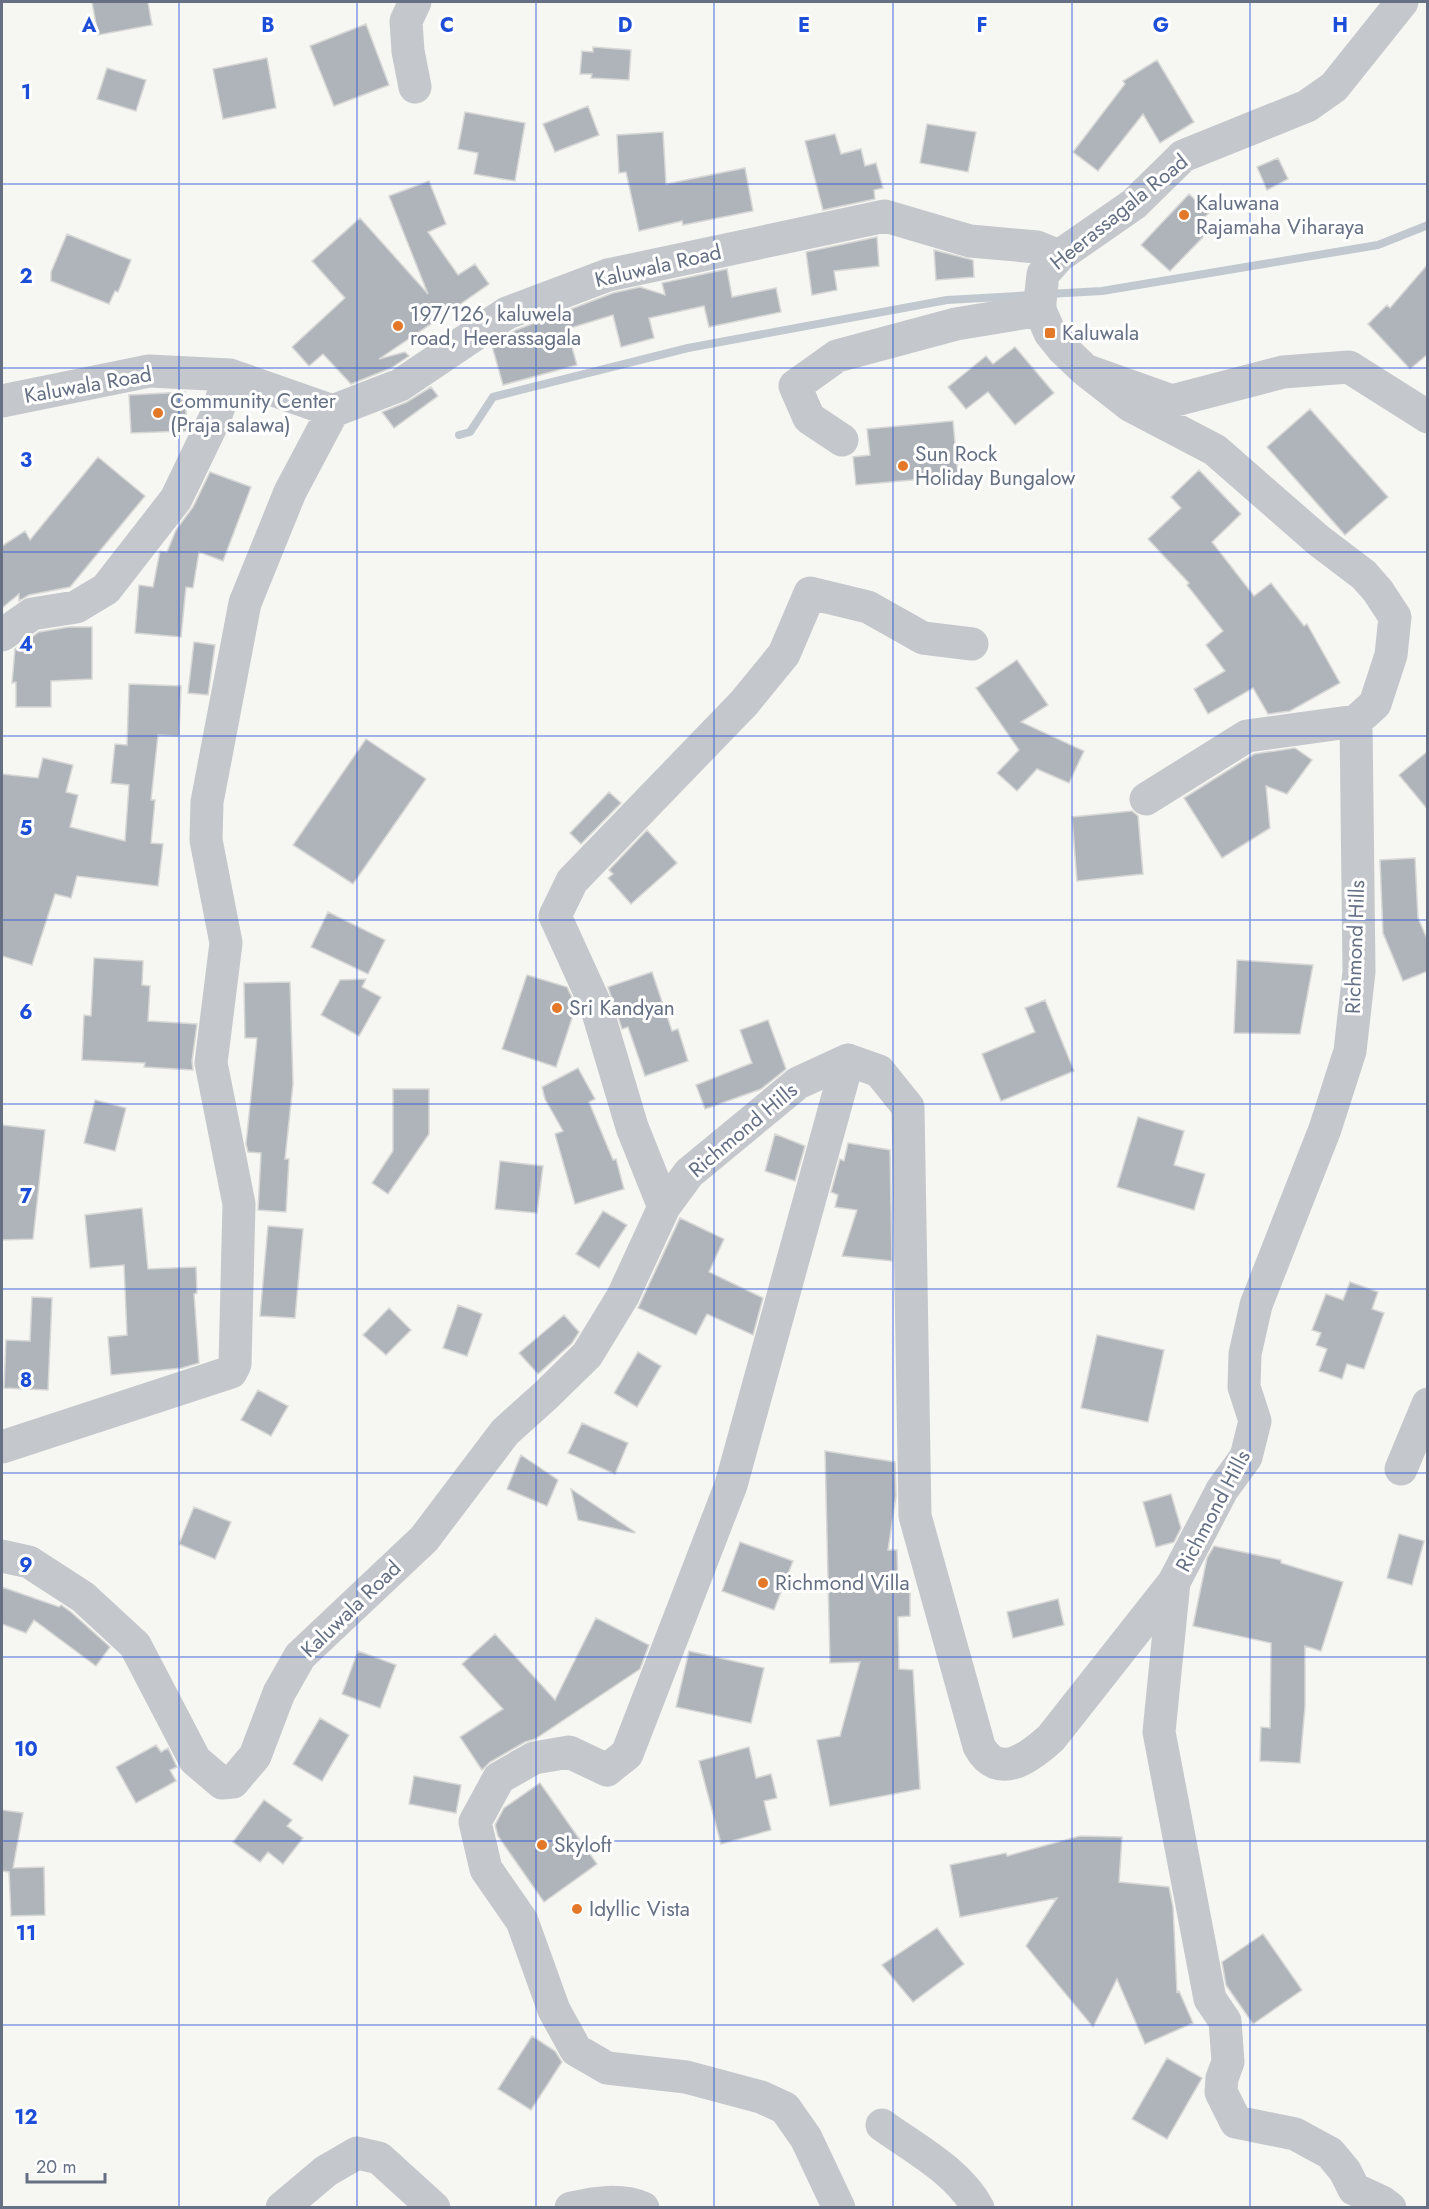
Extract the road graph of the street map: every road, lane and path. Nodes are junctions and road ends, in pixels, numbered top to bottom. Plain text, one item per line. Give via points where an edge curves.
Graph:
1 (415, 2) edge
2 (1402, 2) edge
3 (415, 87) dead end
4 (1046, 285) junction
5 (1085, 370) junction
6 (230, 375) junction
7 (2, 401) edge
8 (333, 411) junction
9 (1428, 417) edge
10 (842, 440) dead end
11 (2, 635) edge
12 (972, 644) dead end
13 (1356, 721) junction
14 (1146, 799) dead end
15 (848, 1060) junction
16 (664, 1207) junction
17 (1428, 1404) edge
18 (2, 1447) edge
19 (1401, 1469) dead end
20 (2, 1556) edge
21 (1174, 1582) junction
22 (882, 2126) dead end
23 (282, 2208) edge
24 (434, 2208) edge
25 (571, 2208) edge
26 (643, 2208) edge
27 (839, 2208) edge
28 (978, 2208) edge
29 (1390, 2208) edge

1 - 3 street via 406,21
2 - 4 street, Heerassagala Road via 1334,87 1307,106 1183,156
4 - 5 street via 1050,333
4 - 8 street, Kaluwala Road via 1037,247 970,241 885,216 608,275 507,313 400,385
4 - 10 street via 956,324 837,356 795,386 809,418
5 - 9 street via 1172,401 1283,372 1349,367
5 - 13 street via 1131,406 1215,450 1378,591 1395,617 1391,655 1375,704
6 - 7 street, Kaluwala Road via 149,371
6 - 8 street, Kaluwala Road
6 - 11 street via 215,418 176,499 106,589 76,607 32,614
8 - 18 street via 290,492 245,603 207,802 206,840 226,943 211,1063 239,1204 235,1364 231,1372
12 - 16 street via 922,638 868,607 810,593 784,654 744,703 572,881 555,916 596,1006 632,1127
13 - 14 street via 1247,736
13 - 21 street, Richmond Hills via 1359,972 1350,1052 1325,1129 1256,1305 1245,1354 1244,1387 1255,1421 1246,1457 1222,1490
15 - 16 street, Richmond Hills via 798,1083 689,1173
15 - 21 street, Richmond Hills via 879,1071 908,1107 915,1516 984,1756 995,1764 1013,1764 1032,1755 1051,1738
15 - 27 street via 731,1485 627,1754 607,1770 569,1752 534,1758 499,1778 475,1822 486,1869 522,1921 554,2010 576,2050 607,2068 686,2077 761,2097 785,2108 806,2138
16 - 20 street, Kaluwala Road via 623,1296 587,1355 505,1432 424,1539 300,1656 279,1693 255,1756 233,1782 222,1783 195,1760 135,1645 83,1597 29,1562
17 - 19 street
21 - 29 street via 1159,1732 1210,1999 1225,2021 1228,2062 1221,2092 1236,2122 1295,2134 1330,2153 1354,2189
22 - 28 street via 954,2177
23 - 24 street via 326,2170 357,2153 379,2158
25 - 26 street via 599,2202

